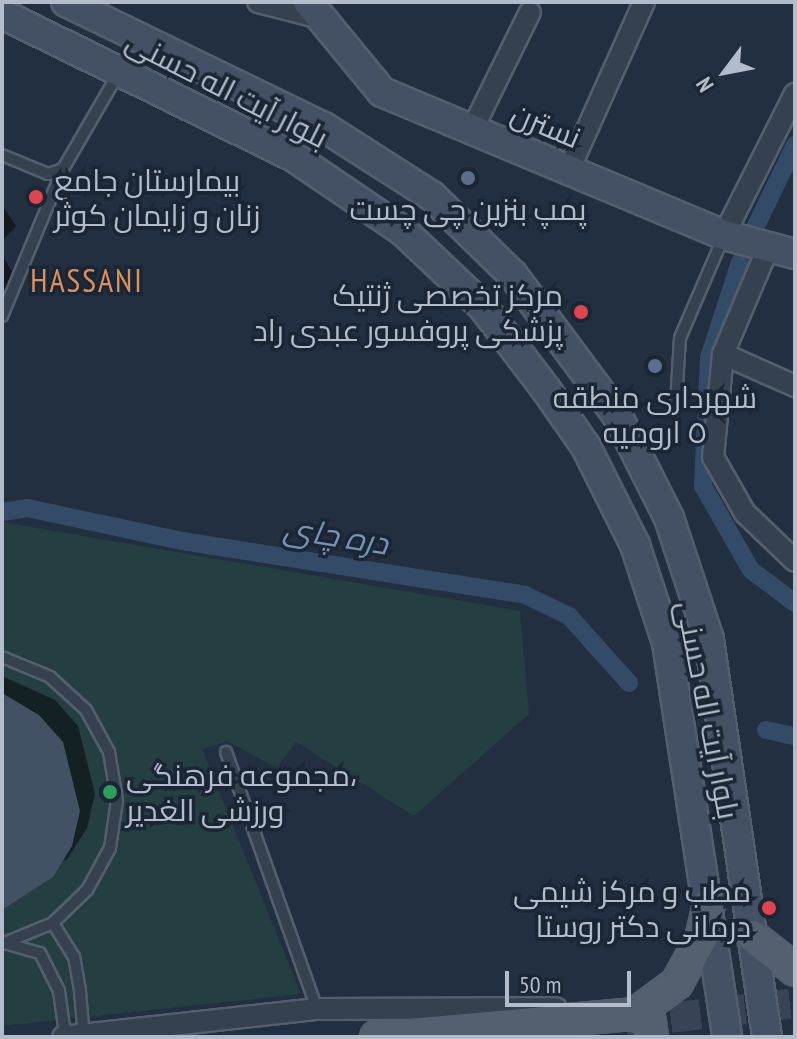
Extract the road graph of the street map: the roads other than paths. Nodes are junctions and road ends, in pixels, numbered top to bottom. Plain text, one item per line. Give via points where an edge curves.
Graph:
1 (66, 2) edge
2 (258, 2) edge
3 (644, 2) edge
4 (315, 10) edge
5 (530, 12) dead end
6 (2, 14) edge
7 (119, 72) junction
8 (795, 94) edge
9 (472, 130) junction
10 (2, 155) edge
11 (63, 169) junction
12 (568, 172) junction
13 (724, 235) junction
14 (781, 251) edge
15 (2, 316) edge
16 (723, 354) junction
17 (795, 386) edge
18 (676, 403) dead end
19 (795, 561) edge
20 (2, 657) edge
21 (226, 752) dead end
22 (709, 904) junction
23 (53, 923) junction
24 (752, 936) junction
25 (5, 944) edge
26 (795, 970) edge
27 (758, 977) junction
28 (720, 983) junction
29 (317, 1009) junction
30 (596, 1018) junction
31 (765, 1025) edge
32 (644, 1026) edge
33 (726, 1028) edge
34 (74, 1036) edge
35 (63, 1037) edge
36 (376, 1037) edge

1 - 24 main road, بلوار آیت اله حسنی via 324,127 432,196 513,275 580,362 617,415 669,518 709,639
2 - 4 street
3 - 12 street
4 - 9 main road, نسترن via 382,92
5 - 9 street
6 - 7 main road, بلوار آیت اله حسنی
7 - 11 lane
7 - 22 main road, بلوار آیت اله حسنی via 294,157 403,231 483,307 545,388 586,447 635,545 667,643
8 - 13 street
9 - 12 main road, نسترن
10 - 11 lane via 48,174
11 - 15 lane
12 - 13 main road, نسترن
13 - 14 main road, نسترن
13 - 18 lane via 680,338
14 - 16 street
16 - 17 street
16 - 19 street via 713,457 745,513
20 - 23 lane via 50,677 86,710 109,752 117,800 110,848 87,890
21 - 29 lane
22 - 28 main road, بلوار آیت اله حسنی
22 - 32 main road via 677,983
23 - 25 lane
23 - 34 lane via 74,957 83,1026
24 - 26 main road
24 - 27 main road, بلوار آیت اله حسنی
25 - 34 lane via 40,953 59,991 64,1027
27 - 28 main road
27 - 31 main road, بلوار آیت اله حسنی
28 - 33 main road, بلوار آیت اله حسنی
29 - 30 street via 584,1008
29 - 34 street
30 - 32 main road
30 - 36 main road
34 - 35 street

